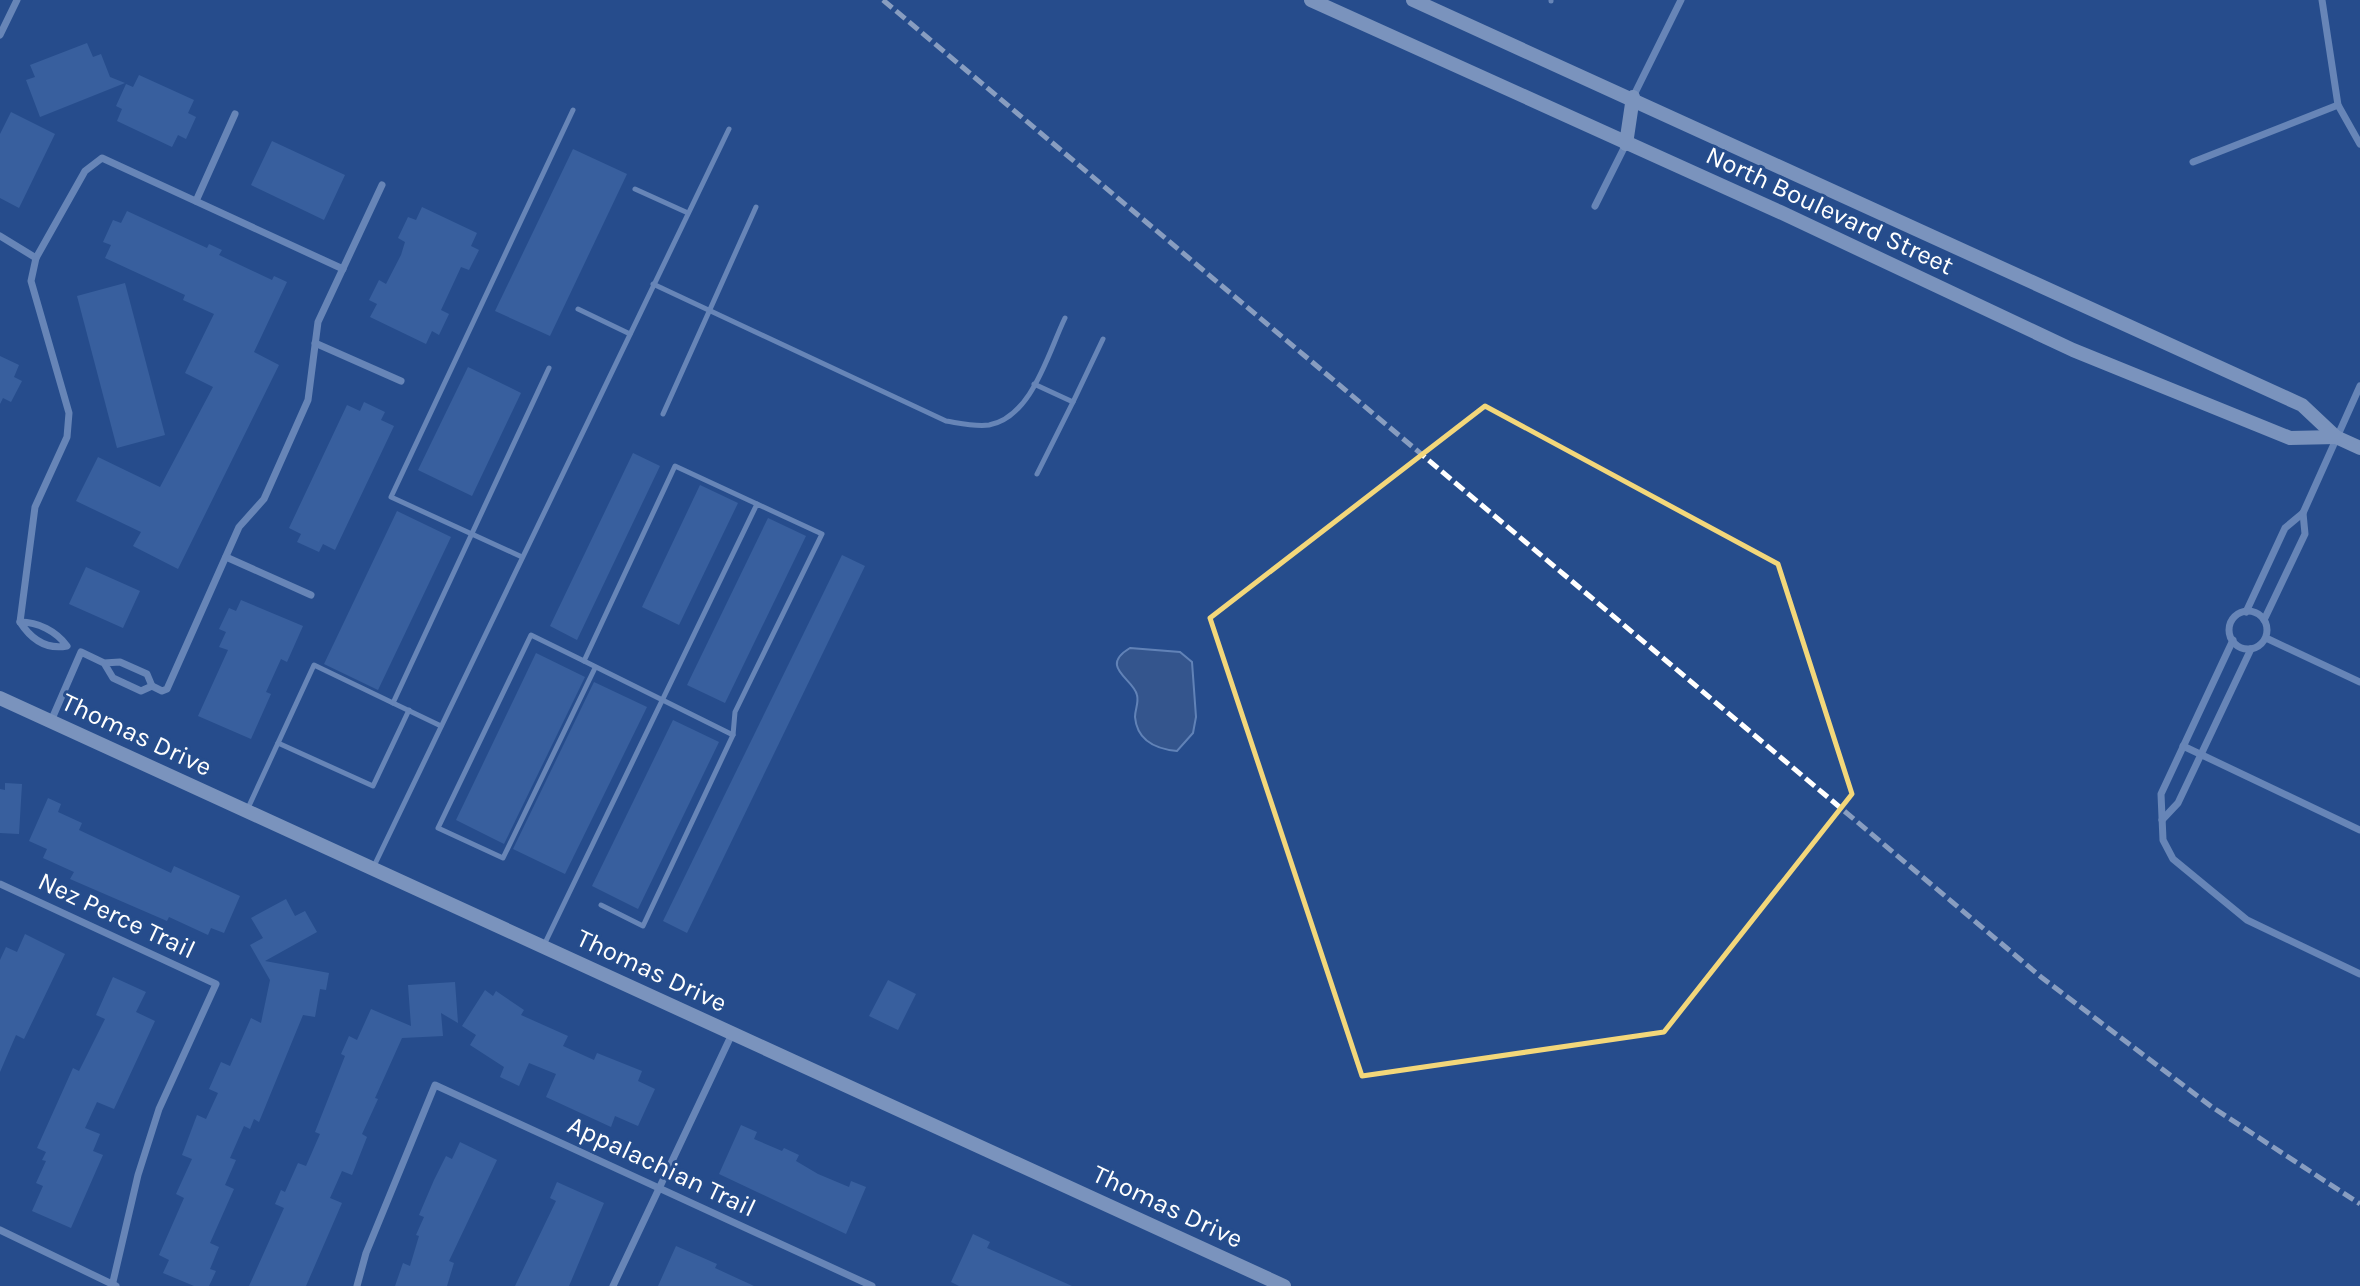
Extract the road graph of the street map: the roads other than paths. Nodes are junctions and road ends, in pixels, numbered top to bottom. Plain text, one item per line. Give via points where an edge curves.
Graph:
1 (17, 0) edge
2 (1311, 0) edge
3 (1413, 0) edge
4 (1681, 0) edge
5 (2322, 0) edge
6 (0, 35) edge
7 (1633, 97) junction
8 (2338, 105) junction
9 (573, 110) dead end
10 (236, 114) dead end
11 (729, 129) dead end
12 (1626, 144) junction
13 (2360, 144) edge
14 (2193, 162) dead end
15 (382, 185) dead end
16 (635, 189) dead end
17 (196, 201) junction
18 (1595, 206) dead end
19 (756, 207) dead end
20 (688, 213) junction
21 (0, 236) edge
22 (36, 258) junction
23 (343, 269) junction
24 (653, 284) junction
25 (578, 309) dead end
26 (710, 311) junction
27 (1065, 318) dead end
28 (629, 334) junction
29 (1103, 339) dead end
30 (315, 343) junction
31 (549, 368) dead end
32 (401, 381) dead end
33 (1034, 384) junction
34 (2360, 386) edge
35 (1073, 402) junction
36 (663, 414) dead end
37 (2336, 438) junction
38 (2360, 448) edge
39 (1037, 474) dead end
40 (757, 504) junction
41 (2303, 513) junction
42 (471, 534) junction
43 (226, 557) junction
44 (522, 557) junction
45 (311, 595) dead end
46 (2246, 612) junction
47 (2264, 620) junction
48 (20, 622) junction
49 (2266, 638) junction
50 (2233, 640) junction
51 (66, 646) junction
52 (2251, 649) junction
53 (81, 652) junction
54 (584, 661) junction
55 (104, 663) junction
56 (595, 668) junction
57 (2360, 682) edge
58 (152, 686) junction
59 (0, 698) edge
60 (662, 699) junction
61 (393, 703) junction
62 (409, 710) junction
63 (51, 722) junction
64 (441, 726) junction
65 (733, 735) junction
66 (278, 743) junction
67 (2183, 746) junction
68 (2201, 755) junction
69 (246, 811) junction
70 (2162, 820) junction
71 (2360, 830) edge
72 (372, 869) junction
73 (0, 884) edge
74 (601, 905) dead end
75 (543, 947) junction
76 (2360, 974) edge
77 (732, 1034) junction
78 (659, 1188) junction
79 (0, 1230) edge
80 (114, 1285) edge
81 (358, 1286) edge
82 (613, 1286) edge
83 (872, 1286) edge
84 (1284, 1286) edge

1 - 6 street
2 - 12 main road, North Boulevard Street
3 - 7 main road, North Boulevard Street
4 - 7 street
5 - 8 street
7 - 12 main road
7 - 37 main road, North Boulevard Street via 2302,405
8 - 13 street
8 - 14 street
9 - 42 lane via 391,497
10 - 17 street
11 - 20 lane
12 - 18 street
12 - 37 main road, North Boulevard Street via 2073,350 2290,438
15 - 23 street
16 - 20 lane
17 - 22 street via 102,158 85,171
17 - 23 street
19 - 26 lane
20 - 24 lane
21 - 22 street
22 - 48 street via 31,281 69,413 67,437 35,507
23 - 30 street via 318,322
24 - 26 lane
24 - 28 lane
25 - 28 lane
26 - 33 lane via 946,421 1000,422 1014,413
26 - 36 lane
27 - 33 lane
28 - 44 lane
29 - 35 lane
30 - 32 street
30 - 43 street via 308,400 264,499 239,527
31 - 42 lane
33 - 35 lane
34 - 37 street
35 - 39 lane
37 - 38 main road, North Boulevard Street
37 - 41 street
40 - 54 lane via 675,466
40 - 60 lane
40 - 65 lane via 822,534 736,712
41 - 46 street via 2285,528
41 - 47 street via 2305,534
42 - 44 lane
42 - 61 lane
43 - 45 street
43 - 58 street via 167,689
44 - 64 lane
46 - 47 street via 2257,613
46 - 50 street via 2231,622
47 - 49 street
48 - 51 street via 32,622 59,635
48 - 51 street via 29,636 53,649
49 - 52 street
49 - 57 street
50 - 52 street via 2241,648
50 - 67 street
51 - 53 lane
52 - 68 street
53 - 55 street
53 - 63 street
54 - 56 lane
54 - 56 lane via 531,635 438,828 503,858
55 - 58 street via 120,662 147,674
55 - 58 street via 113,678 141,691
56 - 60 lane
59 - 63 main road, Thomas Drive
60 - 65 lane
60 - 75 lane
61 - 62 lane
61 - 66 lane via 314,665
62 - 64 lane
62 - 66 lane via 373,786
63 - 69 main road, Thomas Drive
64 - 72 lane
65 - 74 lane via 643,926
66 - 69 lane
67 - 68 street
67 - 70 street via 2161,794
68 - 70 street via 2178,803
68 - 71 street
69 - 72 main road, Thomas Drive
70 - 76 street via 2163,840 2173,859 2247,920
72 - 75 main road, Thomas Drive
73 - 80 street, Nez Perce Trail via 216,985 159,1109 138,1175
75 - 77 main road, Thomas Drive
77 - 78 street
77 - 84 main road, Thomas Drive
78 - 81 street, Appalachian Trail via 435,1085 366,1252
78 - 82 street
78 - 83 street, Appalachian Trail
79 - 80 street

